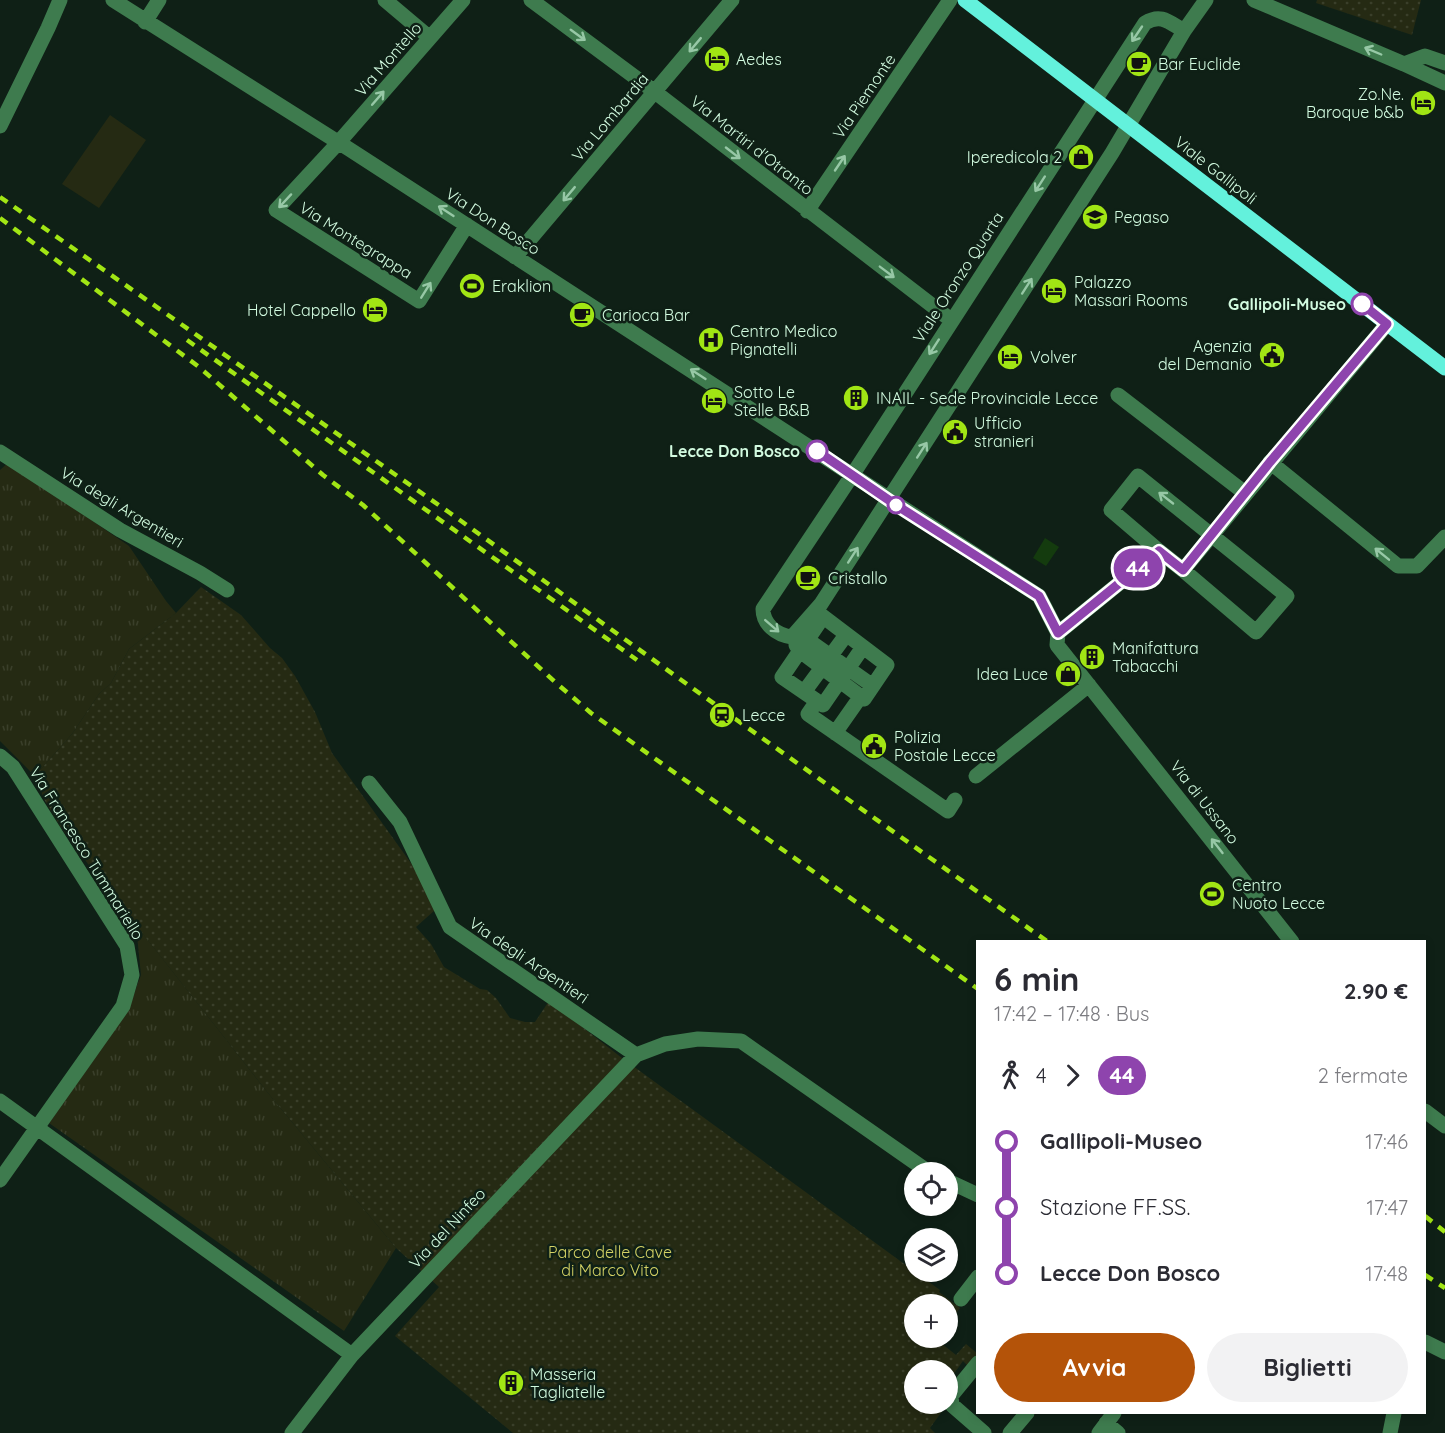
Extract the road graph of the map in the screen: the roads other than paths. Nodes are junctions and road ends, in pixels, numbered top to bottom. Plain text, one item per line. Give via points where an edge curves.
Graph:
1 (60, 0) edge
2 (113, 0) edge
3 (159, 0) edge
4 (386, 0) edge
5 (463, 0) edge
6 (531, 0) edge
7 (732, 0) edge
8 (950, 0) edge
9 (965, 0) edge
10 (1206, 0) edge
11 (1254, 0) edge
12 (145, 22) junction
13 (1184, 31) junction
14 (430, 38) junction
15 (1445, 63) edge
16 (1404, 64) junction
17 (1445, 83) edge
18 (655, 92) junction
19 (1095, 100) junction
20 (0, 126) edge
21 (1129, 126) junction
22 (339, 142) junction
23 (807, 211) junction
24 (467, 225) junction
25 (515, 257) junction
26 (951, 320) junction
27 (1387, 324) junction
28 (1445, 368) edge
29 (1118, 395) dead end
30 (0, 452) edge
31 (1270, 462) junction
32 (853, 474) junction
33 (1245, 493) junction
34 (890, 500) junction
35 (1212, 534) junction
36 (1445, 537) edge
37 (1159, 551) junction
38 (1183, 570) junction
39 (227, 590) dead end
40 (820, 611) junction
41 (1058, 633) junction
42 (846, 635) junction
43 (792, 637) junction
44 (804, 646) junction
45 (863, 647) junction
46 (826, 662) junction
47 (844, 675) junction
48 (1089, 685) junction
49 (867, 691) junction
50 (804, 692) junction
51 (820, 703) junction
52 (845, 720) junction
53 (836, 733) junction
54 (0, 756) edge
55 (976, 776) dead end
56 (369, 783) dead end
57 (955, 800) dead end
58 (1290, 940) edge
59 (636, 1055) junction
60 (0, 1101) edge
61 (1426, 1112) edge
62 (1445, 1126) edge
63 (37, 1127) junction
64 (914, 1162) edge
65 (0, 1180) edge
66 (958, 1186) edge
67 (976, 1194) edge
68 (976, 1280) edge
69 (961, 1299) dead end
70 (1426, 1342) edge
71 (1445, 1352) edge
72 (352, 1355) junction
73 (976, 1365) edge
74 (1026, 1414) edge
75 (1394, 1414) edge
76 (292, 1433) edge
77 (984, 1433) edge
78 (1010, 1433) edge
79 (1390, 1433) edge

1 - 20 street
2 - 12 street, Via Don Bosco
3 - 12 street
4 - 14 street
5 - 14 street, Via Montello
6 -> 18 street, Via Martiri d'Otranto
7 -> 18 street, Via Lombardia
23 -> 8 street, Via Piemonte
9 - 19 main road, Viale Gallipoli
10 - 13 street
16 -> 11 street
12 - 22 street, Via Don Bosco
13 -> 19 street, Viale Oronzo Quarta via 1162,18 1145,23
13 - 21 street
22 -> 14 street, Via Montello
15 - 16 street via 1425,56
16 - 17 street
18 -> 23 street, Via Martiri d'Otranto
18 -> 25 street, Via Lombardia
19 - 21 main road, Viale Gallipoli
19 -> 26 street, Viale Oronzo Quarta
21 - 27 main road, Viale Gallipoli
34 -> 21 street
24 -> 22 street, Via Don Bosco
22 -> 24 street, Via Montegrappa via 276,210 419,301
23 -> 26 street, Via Martiri d'Otranto
24 - 25 street, Via Don Bosco
32 -> 25 street, Via Don Bosco
26 -> 32 street, Viale Oronzo Quarta
27 - 28 main road, Viale Gallipoli
27 - 31 street
29 - 33 street
30 - 39 street, Via degli Argentieri via 120,530
31 - 33 street
36 -> 31 street via 1417,566 1398,566
32 - 34 street
32 -> 43 street, Viale Oronzo Quarta via 763,609 769,626
33 - 35 street
40 -> 34 street
34 - 41 street, Via di Ussano via 1039,596
35 -> 37 street via 1138,476 1111,510
35 - 38 street
35 - 38 street via 1287,596 1256,632
37 - 38 street
37 - 41 street
40 - 42 street
40 - 43 street
40 - 44 street
41 - 48 street, Via di Ussano via 1057,645
42 - 45 street
42 - 46 street
43 - 44 street
44 - 46 street
44 - 50 street via 782,677
45 - 47 street
45 - 49 street via 886,665
46 - 47 street
46 - 50 street
47 - 49 street
47 - 51 street
48 - 55 street
58 -> 48 street, Via di Ussano
49 - 52 street
50 - 51 street
51 - 52 street
51 - 53 street via 808,714
52 - 53 street
53 - 57 street via 948,811
54 - 63 street, Via Francesco Tummariello via 13,767 127,946 132,975 123,1006
56 - 59 street, Via degli Argentieri via 400,822 450,927
59 - 64 street via 687,1041 741,1041
59 - 72 street, Via del Ninfeo
60 - 63 street
61 - 62 street
63 - 65 street, Via Francesco Tummariello
63 - 72 street
66 - 67 street
68 - 69 street
70 - 71 street
72 - 76 street, Via del Ninfeo
73 - 77 street via 951,1395 952,1405
74 - 78 street
75 - 79 street

